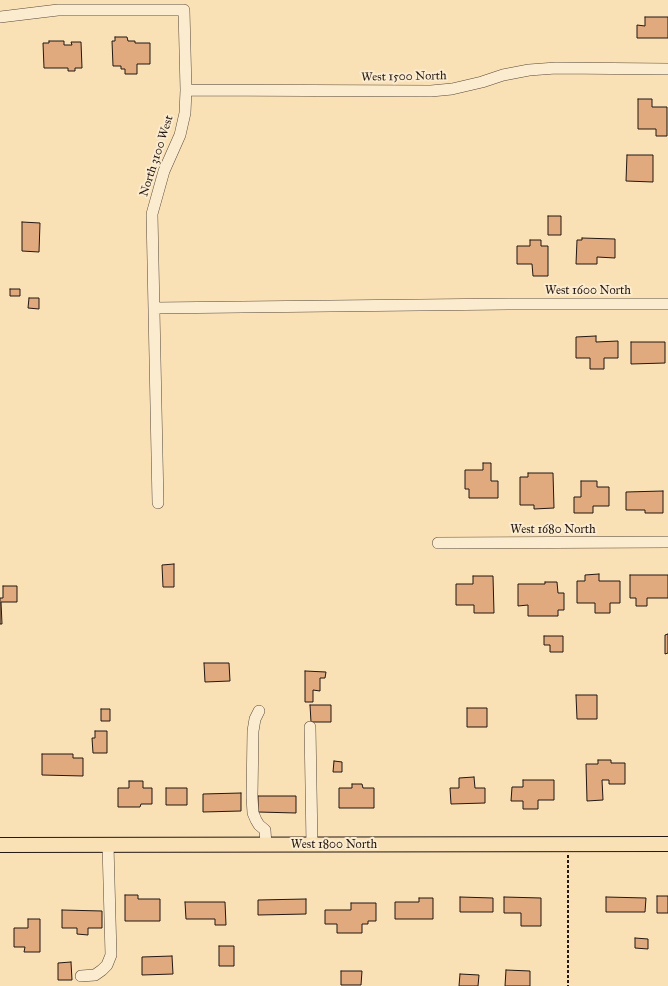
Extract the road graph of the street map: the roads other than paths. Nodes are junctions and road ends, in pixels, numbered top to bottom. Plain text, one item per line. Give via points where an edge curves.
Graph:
1 (0, 17) edge
2 (668, 69) edge
3 (186, 90) junction
4 (668, 304) edge
5 (154, 308) junction
6 (158, 503) dead end
7 (438, 542) dead end
8 (668, 542) edge
9 (259, 711) dead end
10 (310, 727) dead end
11 (668, 844) edge
12 (0, 845) edge
13 (108, 845) junction
14 (266, 845) junction
15 (312, 845) junction
16 (81, 976) dead end

1 - 3 street, North 3100 West via 58,10 184,10
2 - 3 street, West 1500 North via 529,70 467,86 431,91
3 - 5 street, North 3100 West via 185,113 180,135 164,171 152,214
4 - 5 street, West 1600 North
5 - 6 street, North 3100 West
7 - 8 street, West 1680 North
9 - 14 street via 253,730 252,797 256,820 265,830
10 - 15 street
11 - 15 main road, West 1800 North
12 - 13 main road, West 1800 North
13 - 14 main road, West 1800 North
13 - 16 street via 110,955 107,965 102,970 95,975
14 - 15 main road, West 1800 North

